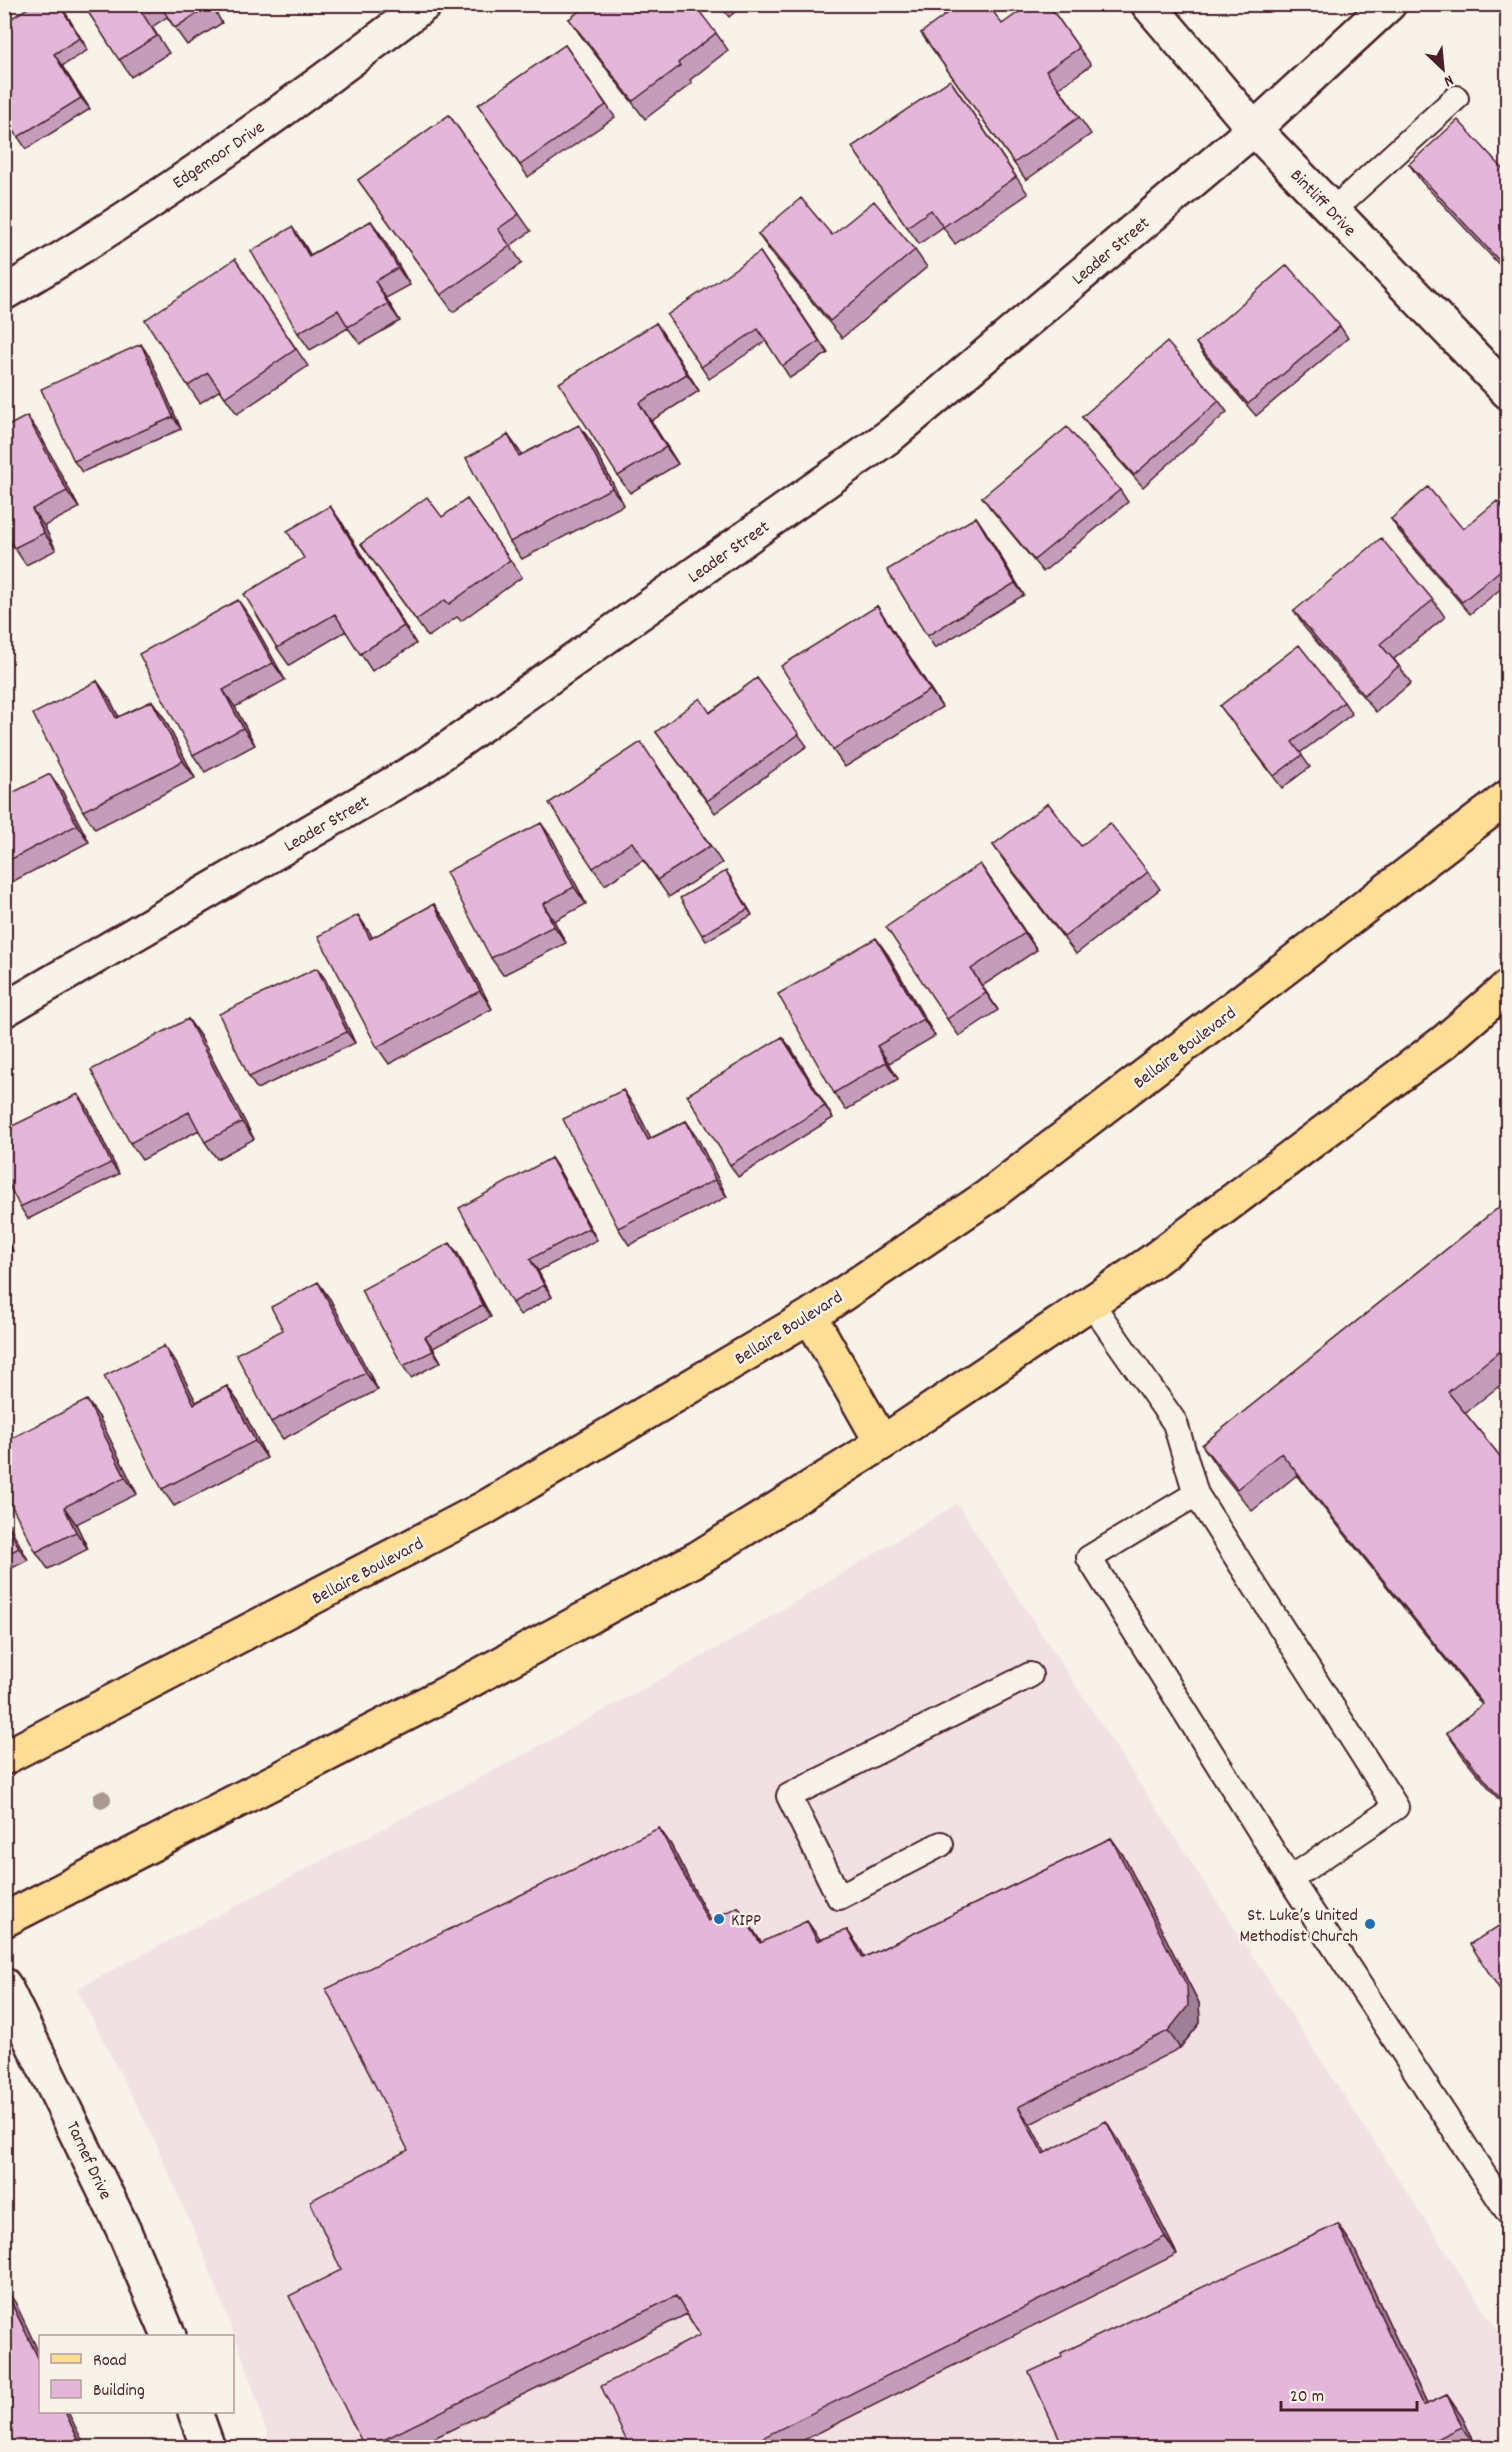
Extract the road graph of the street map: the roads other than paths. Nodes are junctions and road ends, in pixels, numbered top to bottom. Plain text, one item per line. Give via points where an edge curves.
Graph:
1 (425, 4) edge
2 (1148, 4) edge
3 (1389, 4) edge
4 (1456, 98) dead end
5 (1254, 129) junction
6 (1332, 211) junction
7 (4, 293) edge
8 (1508, 392) edge
9 (1508, 797) edge
10 (1508, 987) edge
11 (4, 1010) edge
12 (1090, 1303) junction
13 (810, 1316) junction
14 (882, 1443) junction
15 (1196, 1494) junction
16 (1030, 1675) dead end
17 (4, 1758) edge
18 (941, 1844) dead end
19 (1290, 1879) junction
20 (4, 1920) edge
21 (4, 1985) edge
22 (1508, 2212) edge
23 (168, 2335) edge
24 (195, 2413) edge
25 (208, 2448) edge

1 - 7 street, Edgemoor Drive via 310,92 58,262
2 - 5 street, Bintliff Drive
3 - 5 street, Leader Street
4 - 6 lane
5 - 6 street, Bintliff Drive
5 - 11 street, Leader Street via 891,435 425,765
6 - 8 street, Bintliff Drive
9 - 13 main road, Bellaire Boulevard via 987,1197
10 - 12 main road via 1435,1049 1151,1262
12 - 14 main road
12 - 15 lane via 1175,1424
13 - 14 main road
13 - 17 main road, Bellaire Boulevard via 483,1509
14 - 20 main road via 698,1558 447,1694
15 - 19 lane via 1396,1807
15 - 19 lane via 1089,1558
16 - 18 lane via 789,1796 838,1897
19 - 22 lane
21 - 23 street, Tarnef Drive via 123,2229
24 - 25 street

